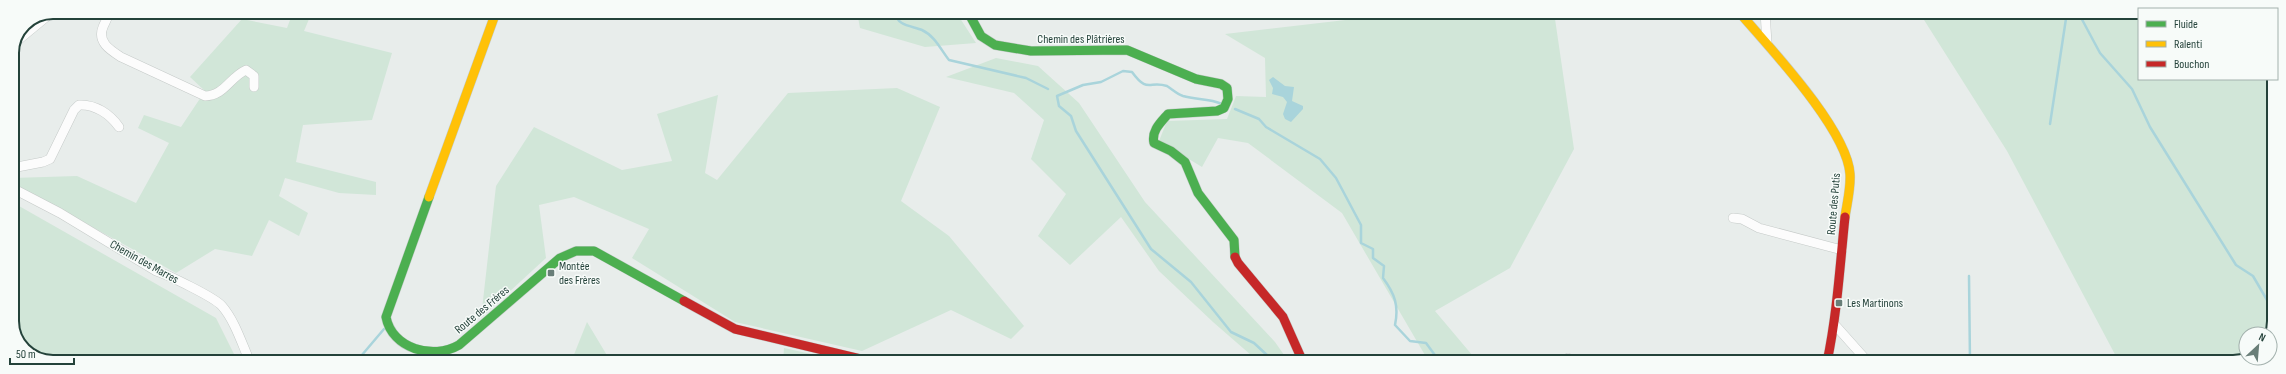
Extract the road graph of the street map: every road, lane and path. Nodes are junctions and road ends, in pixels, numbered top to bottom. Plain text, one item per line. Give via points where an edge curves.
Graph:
1 (107, 19) edge
2 (493, 19) edge
3 (972, 19) edge
4 (1745, 19) edge
5 (1765, 19) edge
6 (40, 22) edge
7 (25, 35) edge
8 (1767, 43) junction
9 (254, 87) dead end
10 (119, 127) dead end
11 (19, 167) edge
12 (19, 192) edge
13 (1732, 218) dead end
14 (1842, 250) junction
15 (1835, 325) junction
16 (247, 355) edge
17 (844, 355) edge
18 (1300, 355) edge
19 (1829, 355) edge
20 (1862, 355) edge

1 - 9 street via 101,36 107,47 205,96 213,96 220,92 246,70 254,76
2 - 17 street, Route des Frères via 386,317 386,326 391,334 400,342 425,351 441,352 455,348 560,258 571,252 586,250 594,251 735,329
3 - 18 street, Chemin des Plâtrières via 982,38 997,45 1028,51 1127,50 1180,73 1227,88 1229,93 1224,108 1217,111 1168,114 1157,126 1154,143 1171,151 1185,162 1198,193 1234,240 1234,253 1238,263 1282,317
4 - 8 street, Route des Putis
5 - 8 street
6 - 7 street
8 - 14 street, Route des Putis via 1834,131 1849,161 1850,175
10 - 11 street via 106,113 79,105 74,110 50,159
12 - 16 street, Chemin des Marres via 60,213 156,271 222,305
13 - 14 street via 1742,219 1759,228
14 - 15 street, Route des Putis
15 - 19 street, Route des Putis
15 - 20 street

